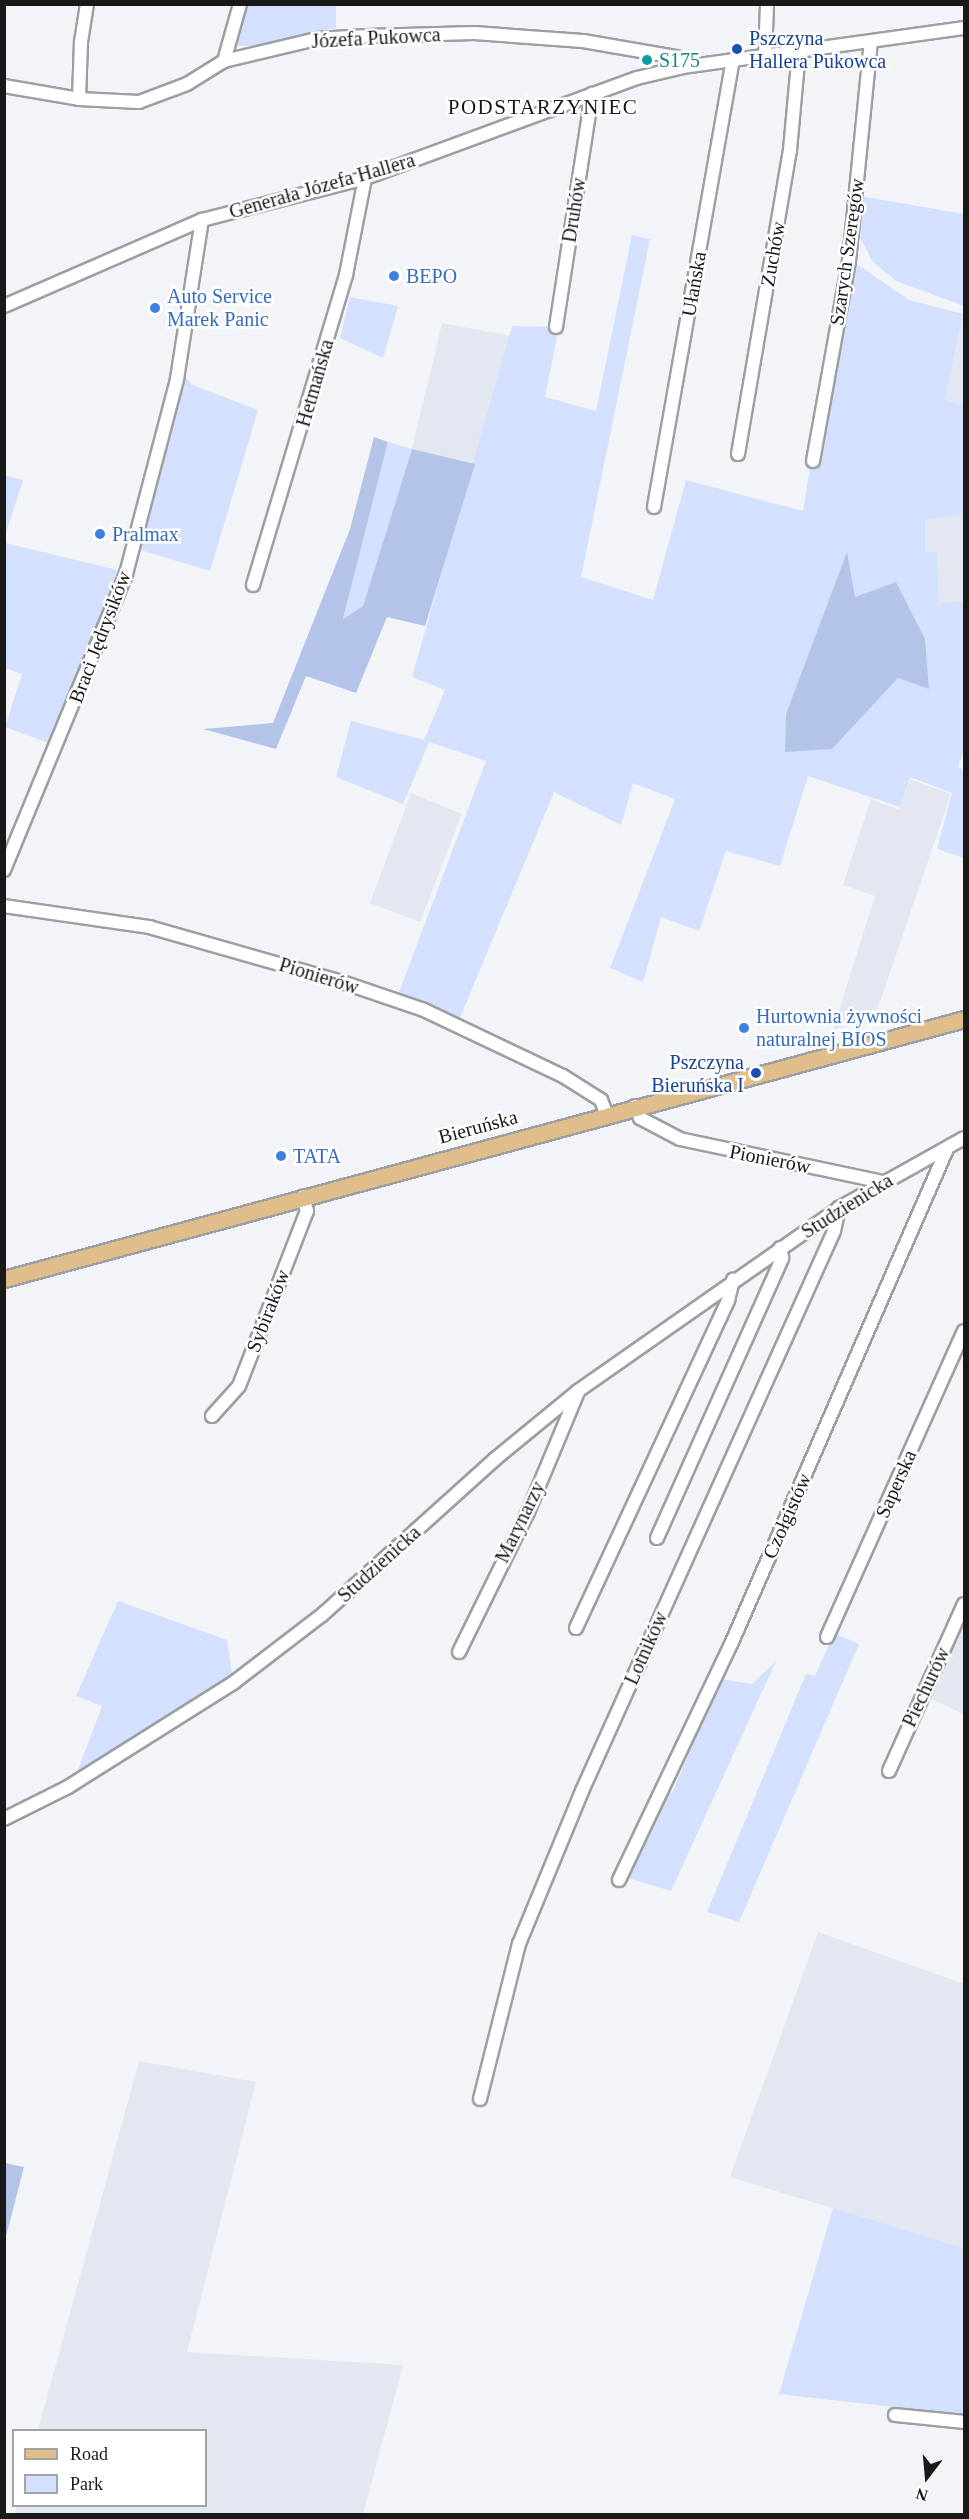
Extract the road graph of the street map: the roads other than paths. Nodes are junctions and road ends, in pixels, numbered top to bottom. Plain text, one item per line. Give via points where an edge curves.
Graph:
1 (87, 4) edge
2 (240, 4) edge
3 (767, 4) edge
4 (964, 28) edge
5 (871, 42) junction
6 (799, 52) junction
7 (765, 57) junction
8 (224, 60) junction
9 (733, 60) junction
10 (683, 67) junction
11 (4, 86) edge
12 (592, 93) junction
13 (79, 99) junction
14 (365, 178) junction
15 (202, 220) junction
16 (4, 306) edge
17 (556, 327) dead end
18 (738, 454) dead end
19 (813, 461) dead end
20 (654, 507) dead end
21 (253, 585) dead end
22 (4, 870) edge
23 (4, 906) edge
24 (964, 1019) edge
25 (635, 1106) junction
26 (606, 1113) junction
27 (964, 1138) edge
28 (947, 1149) junction
29 (883, 1182) junction
30 (303, 1197) junction
31 (839, 1208) junction
32 (780, 1248) junction
33 (4, 1279) edge
34 (733, 1280) junction
35 (964, 1332) edge
36 (578, 1391) junction
37 (212, 1416) dead end
38 (657, 1538) dead end
39 (964, 1604) edge
40 (576, 1628) dead end
41 (827, 1637) dead end
42 (459, 1652) dead end
43 (889, 1771) dead end
44 (4, 1819) edge
45 (619, 1880) dead end
46 (480, 2099) dead end
47 (895, 2415) dead end
48 (964, 2422) edge

1 - 13 street
2 - 8 street
3 - 7 street
4 - 5 street, Generała Józefa Hallera
5 - 6 street, Generała Józefa Hallera
5 - 19 street, Szarych Szeregów via 849,261
6 - 7 street, Generała Józefa Hallera
6 - 18 street, Zuchów via 790,150
7 - 9 street, Generała Józefa Hallera
8 - 10 street, Józefa Pukowca via 316,39 474,33 643,48 676,57
8 - 13 street, Józefa Pukowca via 187,84 139,102
9 - 10 street, Generała Józefa Hallera
9 - 20 street, Ułańska
10 - 12 street, Generała Józefa Hallera
11 - 13 street, Józefa Pukowca
12 - 14 street, Generała Józefa Hallera
12 - 17 street, Druhów
14 - 15 street, Generała Józefa Hallera
14 - 21 street, Hetmańska via 346,275
15 - 16 street, Generała Józefa Hallera
15 - 22 street, Braci Jędrysików via 175,391 126,574
23 - 26 street, Pionierów via 149,927 414,1006 563,1076 601,1100
24 - 25 main road, Bieruńska
25 - 26 main road, Bieruńska
25 - 29 street, Pionierów via 640,1118 680,1139
26 - 30 main road, Bieruńska
27 - 28 street, Studzienicka
28 - 29 street, Studzienicka
28 - 45 street, Czołgistów via 732,1642
29 - 31 street, Studzienicka
30 - 33 main road, Bieruńska
30 - 37 street, Sybiraków via 307,1211 239,1386
31 - 32 street, Studzienicka
31 - 46 street, Lotników via 834,1231 582,1791 519,1944
32 - 34 street, Studzienicka
32 - 38 street via 782,1258
34 - 36 street, Studzienicka
34 - 40 street via 728,1300
35 - 41 street, Saperska
36 - 42 street, Marynarzy via 528,1512
36 - 44 street, Studzienicka via 495,1459 322,1615 242,1676 68,1787
39 - 43 street, Piechurów
47 - 48 street

